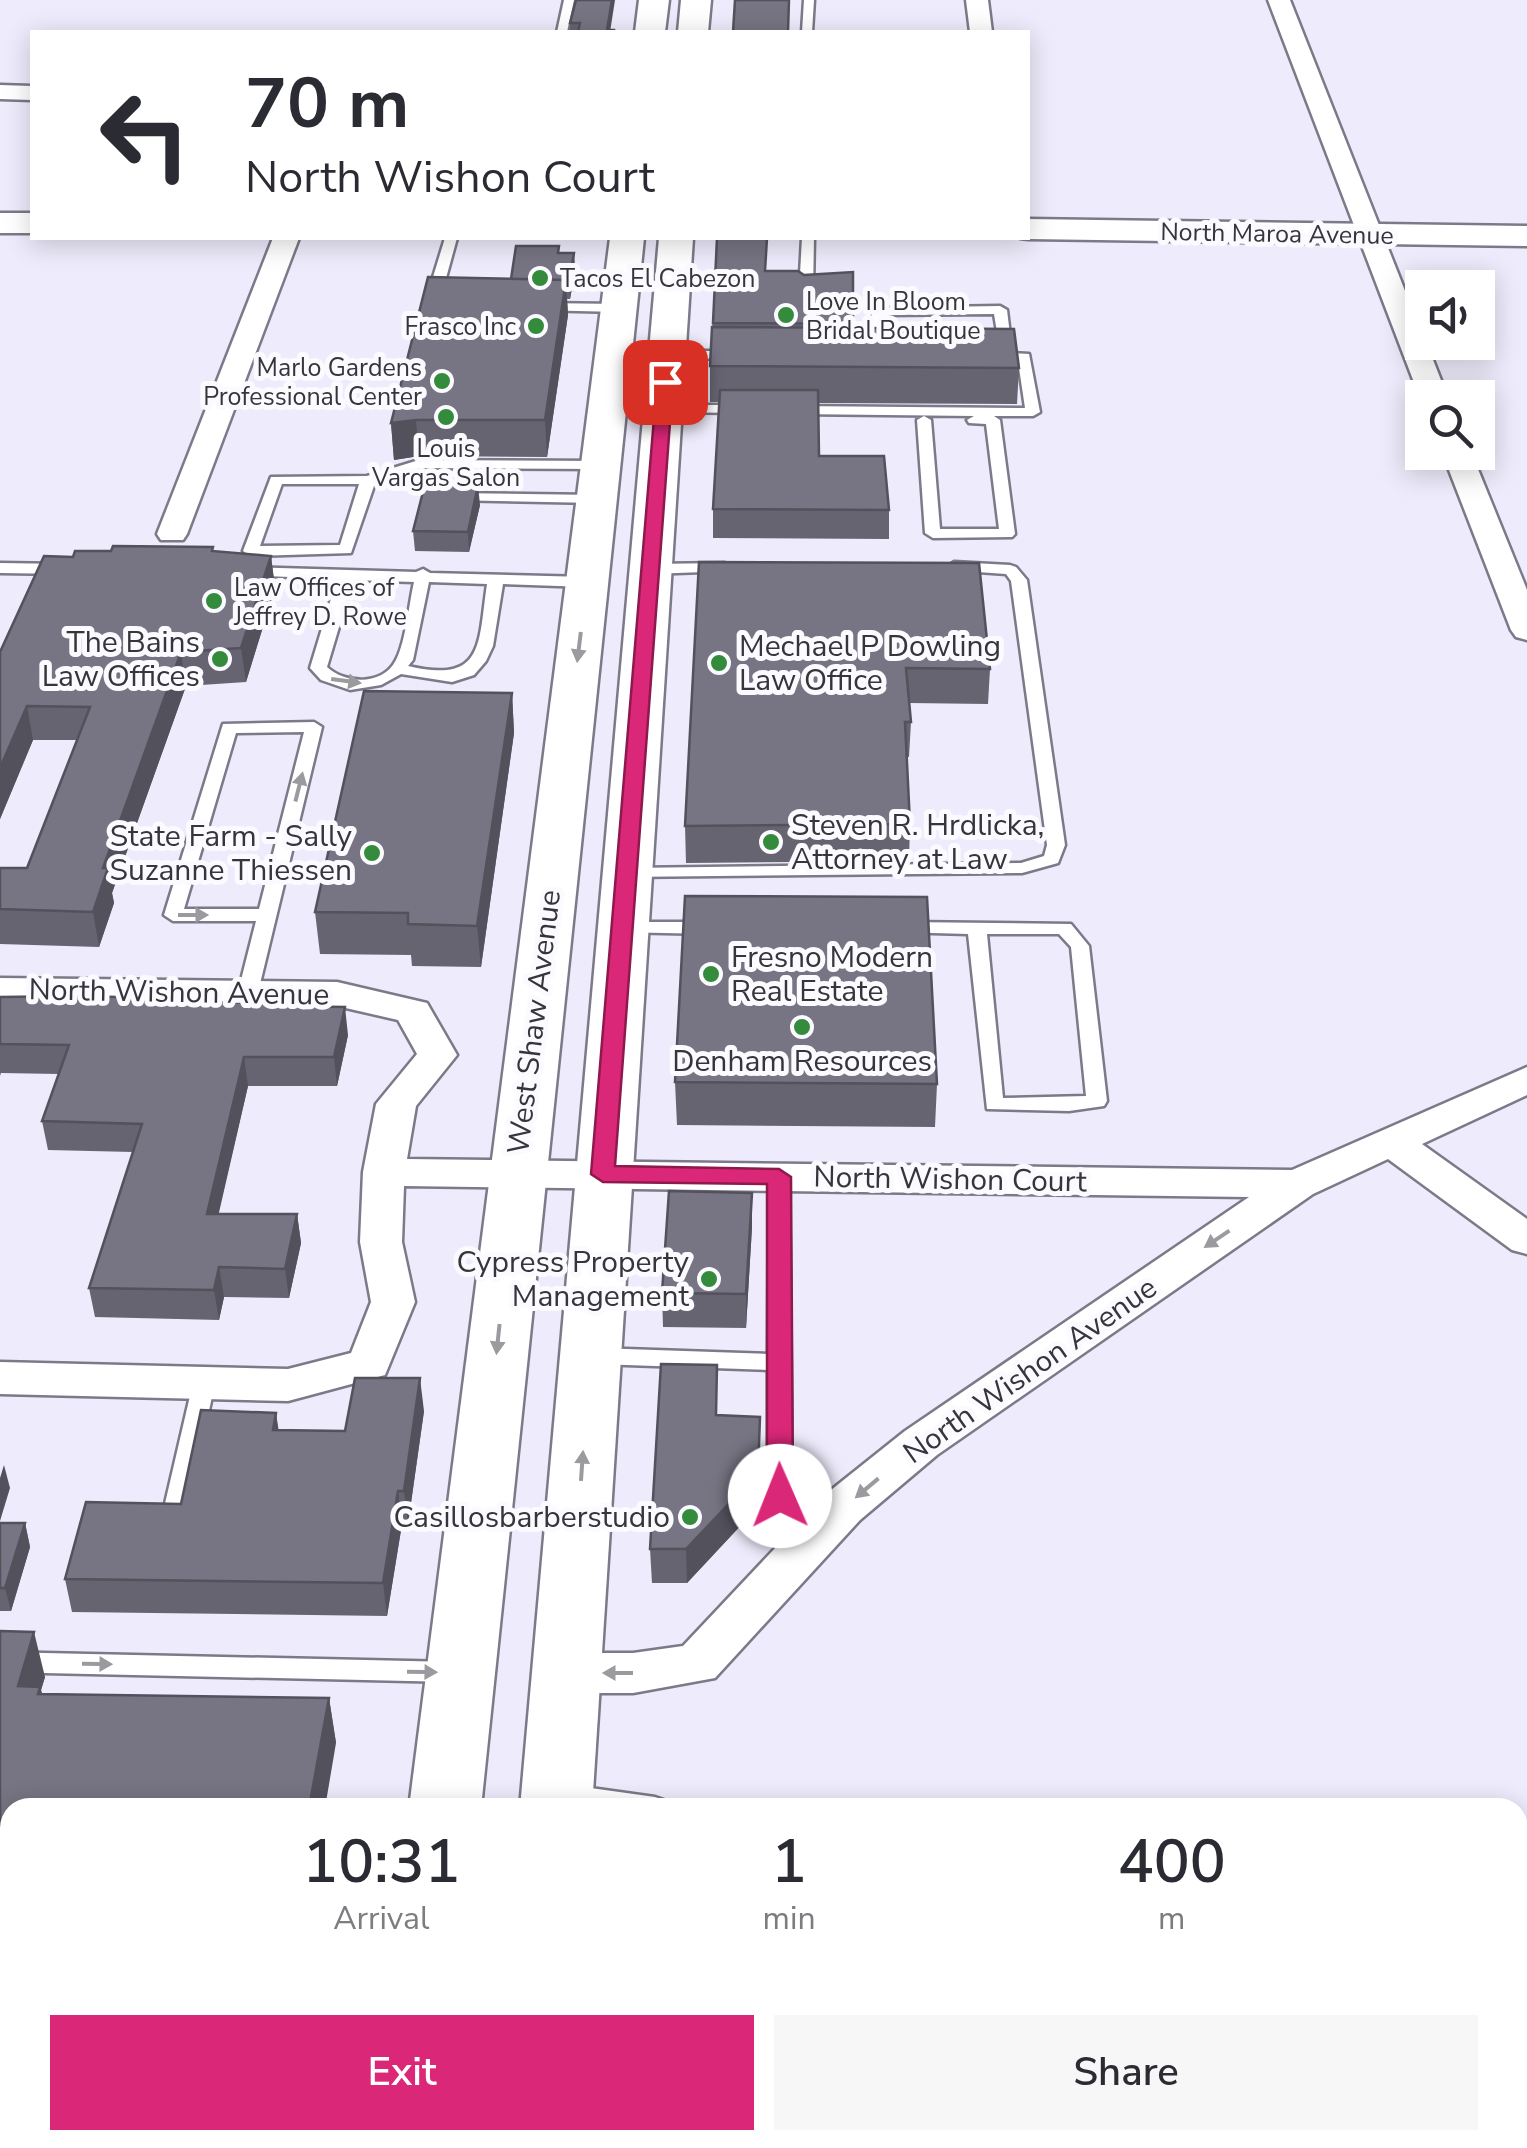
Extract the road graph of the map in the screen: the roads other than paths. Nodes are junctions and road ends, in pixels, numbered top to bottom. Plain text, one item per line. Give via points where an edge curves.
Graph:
1 (570, 0) edge
2 (654, 0) edge
3 (696, 0) edge
4 (809, 0) edge
5 (976, 0) edge
6 (1278, 0) edge
7 (562, 30) edge
8 (650, 30) edge
9 (693, 30) edge
10 (808, 30) edge
11 (981, 30) edge
12 (0, 92) edge
13 (30, 93) edge
14 (0, 223) edge
15 (30, 223) edge
16 (1030, 229) edge
17 (1368, 235) junction
18 (1527, 236) edge
19 (285, 240) edge
20 (450, 240) edge
21 (627, 240) edge
22 (676, 240) edge
23 (808, 240) edge
24 (806, 292) edge
25 (525, 302) edge
26 (619, 304) junction
27 (448, 306) edge
28 (668, 350) junction
29 (879, 350) edge
30 (751, 351) edge
31 (1427, 380) edge
32 (662, 413) junction
33 (766, 418) edge
34 (785, 418) edge
35 (924, 420) junction
36 (1463, 470) edge
37 (368, 480) junction
38 (598, 482) junction
39 (433, 497) edge
40 (172, 534) dead end
41 (936, 567) edge
42 (0, 568) edge
43 (740, 568) edge
44 (77, 569) edge
45 (650, 569) junction
46 (231, 572) edge
47 (347, 573) junction
48 (423, 574) junction
49 (496, 578) junction
50 (587, 582) junction
51 (1527, 630) edge
52 (399, 668) junction
53 (626, 873) junction
54 (267, 915) junction
55 (622, 928) junction
56 (728, 928) edge
57 (881, 928) edge
58 (977, 928) junction
59 (0, 990) edge
60 (248, 992) junction
61 (1527, 1080) edge
62 (1391, 1141) junction
63 (384, 1172) junction
64 (516, 1172) junction
65 (603, 1174) junction
66 (779, 1177) junction
67 (1298, 1184) junction
68 (1527, 1240) edge
69 (590, 1356) junction
70 (778, 1362) junction
71 (0, 1378) edge
72 (204, 1383) junction
73 (780, 1496) dead end
74 (172, 1524) edge
75 (0, 1662) edge
76 (461, 1672) junction
77 (567, 1673) junction
78 (446, 1798) edge
79 (556, 1798) edge

1 - 7 lane
2 - 8 main road
3 - 9 main road
4 - 10 lane
5 - 11 street
6 - 17 street
12 - 13 street
14 - 15 main road
16 - 17 main road, North Maroa Avenue
17 - 18 main road, North Maroa Avenue
17 - 31 street
19 - 40 street
20 - 27 lane via 432,305
21 - 26 main road, West Shaw Avenue
22 - 28 main road
23 - 24 lane
25 - 26 lane
26 - 38 main road, West Shaw Avenue
28 - 30 lane
28 - 32 main road
29 - 32 lane via 878,311 1000,310 1007,348 968,352 1024,357 1032,412
32 - 33 lane
32 - 45 main road
34 - 35 lane
35 - 35 lane via 994,420 1008,534 933,533
36 - 51 street
37 - 37 lane via 276,480 251,551 346,550
37 - 38 lane via 419,464
38 - 39 lane
38 - 50 main road, West Shaw Avenue
41 - 53 lane via 1010,570 1019,580 1056,845 1052,859 1022,868
42 - 44 lane
43 - 45 lane
45 - 53 main road
46 - 47 lane
47 - 48 lane
47 -> 52 lane via 318,668 354,686
48 - 49 lane
48 - 52 lane
49 - 50 lane
49 - 52 lane via 481,663 468,674 439,678
50 -> 64 main road, West Shaw Avenue
53 - 55 main road
54 -> 54 lane via 281,859 314,728 229,728 173,915
54 - 60 lane
55 - 56 lane
55 - 65 main road
57 - 58 lane
58 - 58 lane via 1064,928 1080,946 1096,1101 994,1104
59 - 60 street, North Wishon Avenue
60 - 63 street, North Wishon Avenue via 338,994 413,1011 437,1055 396,1104
61 - 62 street, North Wishon Avenue
62 - 67 street, North Wishon Avenue
62 - 68 street
63 - 64 street
63 - 72 street, North Wishon Avenue via 380,1242 392,1302 369,1364 288,1385
64 - 65 street
64 -> 76 main road, West Shaw Avenue
65 - 66 street, North Wishon Court
65 - 69 main road
66 - 67 street, North Wishon Court
66 - 70 lane
67 -> 77 street, North Wishon Avenue via 920,1443 843,1507 697,1664
69 - 70 lane
77 -> 69 main road
70 - 73 lane
71 - 72 street
72 - 74 lane
75 -> 76 lane
76 - 78 main road, West Shaw Avenue
77 - 79 main road

